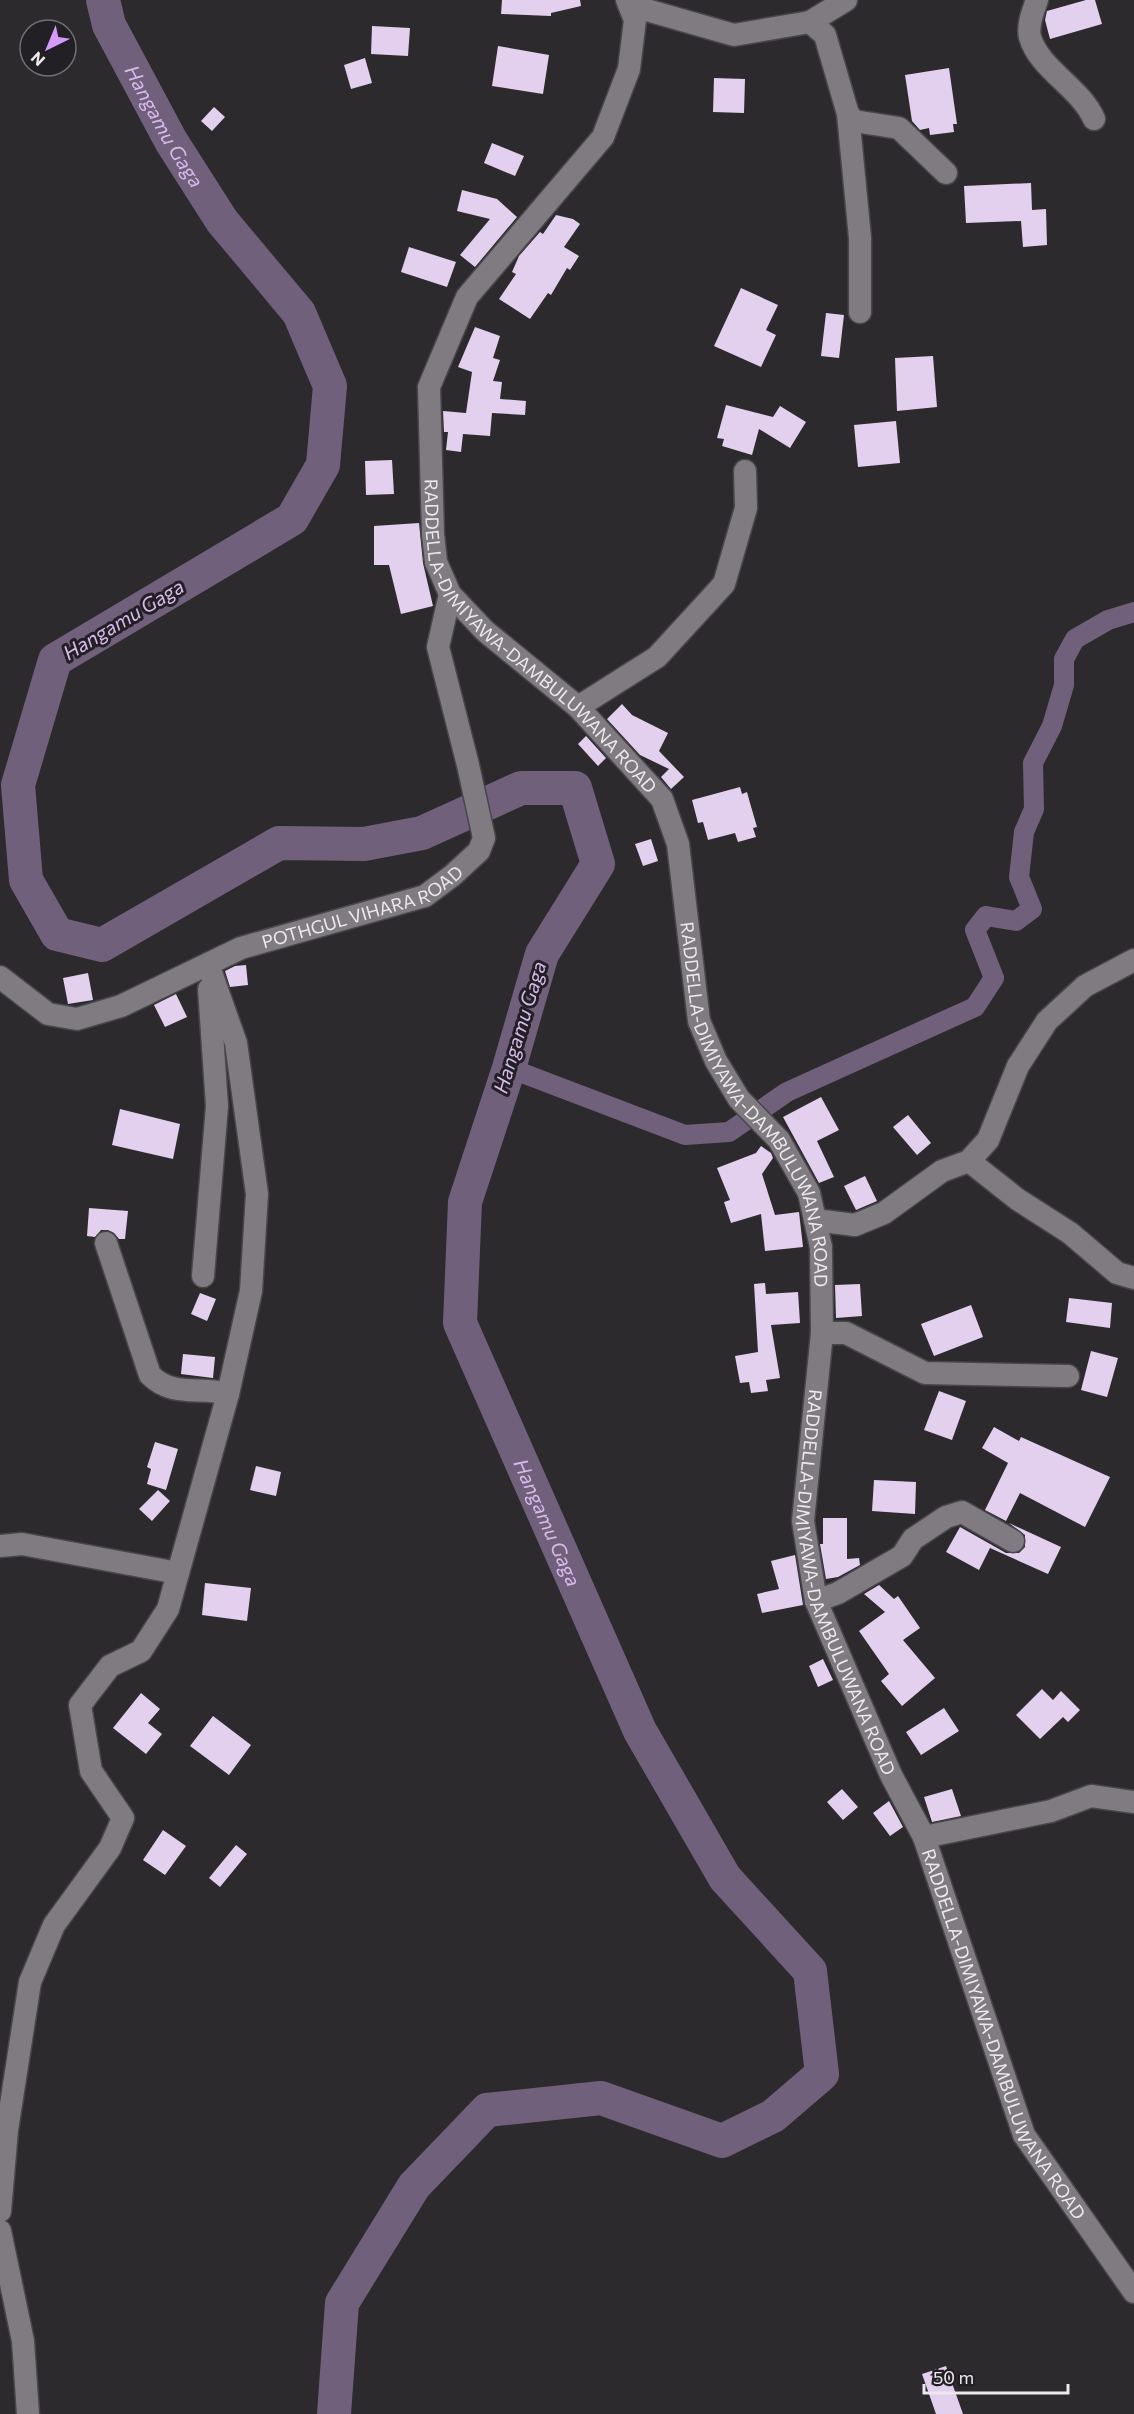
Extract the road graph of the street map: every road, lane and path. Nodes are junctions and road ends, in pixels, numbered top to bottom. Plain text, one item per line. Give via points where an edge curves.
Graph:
1 (846, 0) edge
2 (1037, 0) edge
3 (628, 3) edge
4 (810, 22) junction
5 (848, 114) junction
6 (1094, 119) dead end
7 (946, 173) dead end
8 (860, 312) dead end
9 (745, 471) dead end
10 (450, 594) junction
11 (578, 708) junction
12 (1134, 960) edge
13 (208, 964) junction
14 (0, 977) edge
15 (969, 1161) junction
16 (815, 1220) junction
17 (106, 1243) dead end
18 (203, 1276) dead end
19 (1134, 1278) edge
20 (822, 1333) junction
21 (1068, 1376) dead end
22 (228, 1394) junction
23 (1013, 1541) dead end
24 (0, 1546) edge
25 (178, 1573) junction
26 (816, 1601) junction
27 (1134, 1802) edge
28 (924, 1837) junction
29 (4, 2136) edge
30 (0, 2211) edge
31 (0, 2231) edge
32 (1134, 2292) edge
33 (28, 2414) edge

1 - 4 street
2 - 6 street via 1029,36 1039,55 1088,104
3 - 4 street via 734,35
3 - 10 street, RADDELLA-DIMIYAWA-DAMBULUWANA ROAD via 634,20 629,69 603,137 467,297 429,387 433,534 436,562
4 - 5 street via 825,35
5 - 7 street via 855,121 899,128
5 - 8 street via 860,238
9 - 11 street via 746,508 724,584 657,657
10 - 11 street, RADDELLA-DIMIYAWA-DAMBULUWANA ROAD via 484,631
10 - 13 street, POTHGUL VIHARA ROAD via 438,647 484,838 479,852 425,896 241,948
11 - 16 street, RADDELLA-DIMIYAWA-DAMBULUWANA ROAD via 662,799 678,844 699,1021 716,1061 739,1099 779,1140 809,1193
12 - 15 street via 1085,986 1047,1021 1018,1066 988,1140
13 - 14 street, POTHGUL VIHARA ROAD via 121,1006 77,1018 48,1014
13 - 18 street via 217,1106
13 - 22 street via 236,1043 256,1194 251,1291
15 - 16 street via 942,1171 884,1213 855,1225
15 - 19 street via 1017,1199 1070,1233 1117,1273
16 - 20 street, RADDELLA-DIMIYAWA-DAMBULUWANA ROAD via 821,1247
17 - 22 street via 150,1375 159,1384 180,1390 212,1389
20 - 21 street via 846,1333 926,1373
20 - 26 street, RADDELLA-DIMIYAWA-DAMBULUWANA ROAD via 803,1521
22 - 25 street
23 - 26 street via 962,1512 946,1517 913,1539 902,1556 838,1593
24 - 25 street via 22,1544
25 - 29 street via 168,1609 141,1651 110,1666 80,1705 91,1771 123,1818 110,1848 54,1925 30,1982
26 - 28 street, RADDELLA-DIMIYAWA-DAMBULUWANA ROAD via 891,1775
27 - 28 street via 1091,1796 1051,1811
28 - 32 street, RADDELLA-DIMIYAWA-DAMBULUWANA ROAD via 1024,2134
29 - 30 street
31 - 33 street via 23,2341

